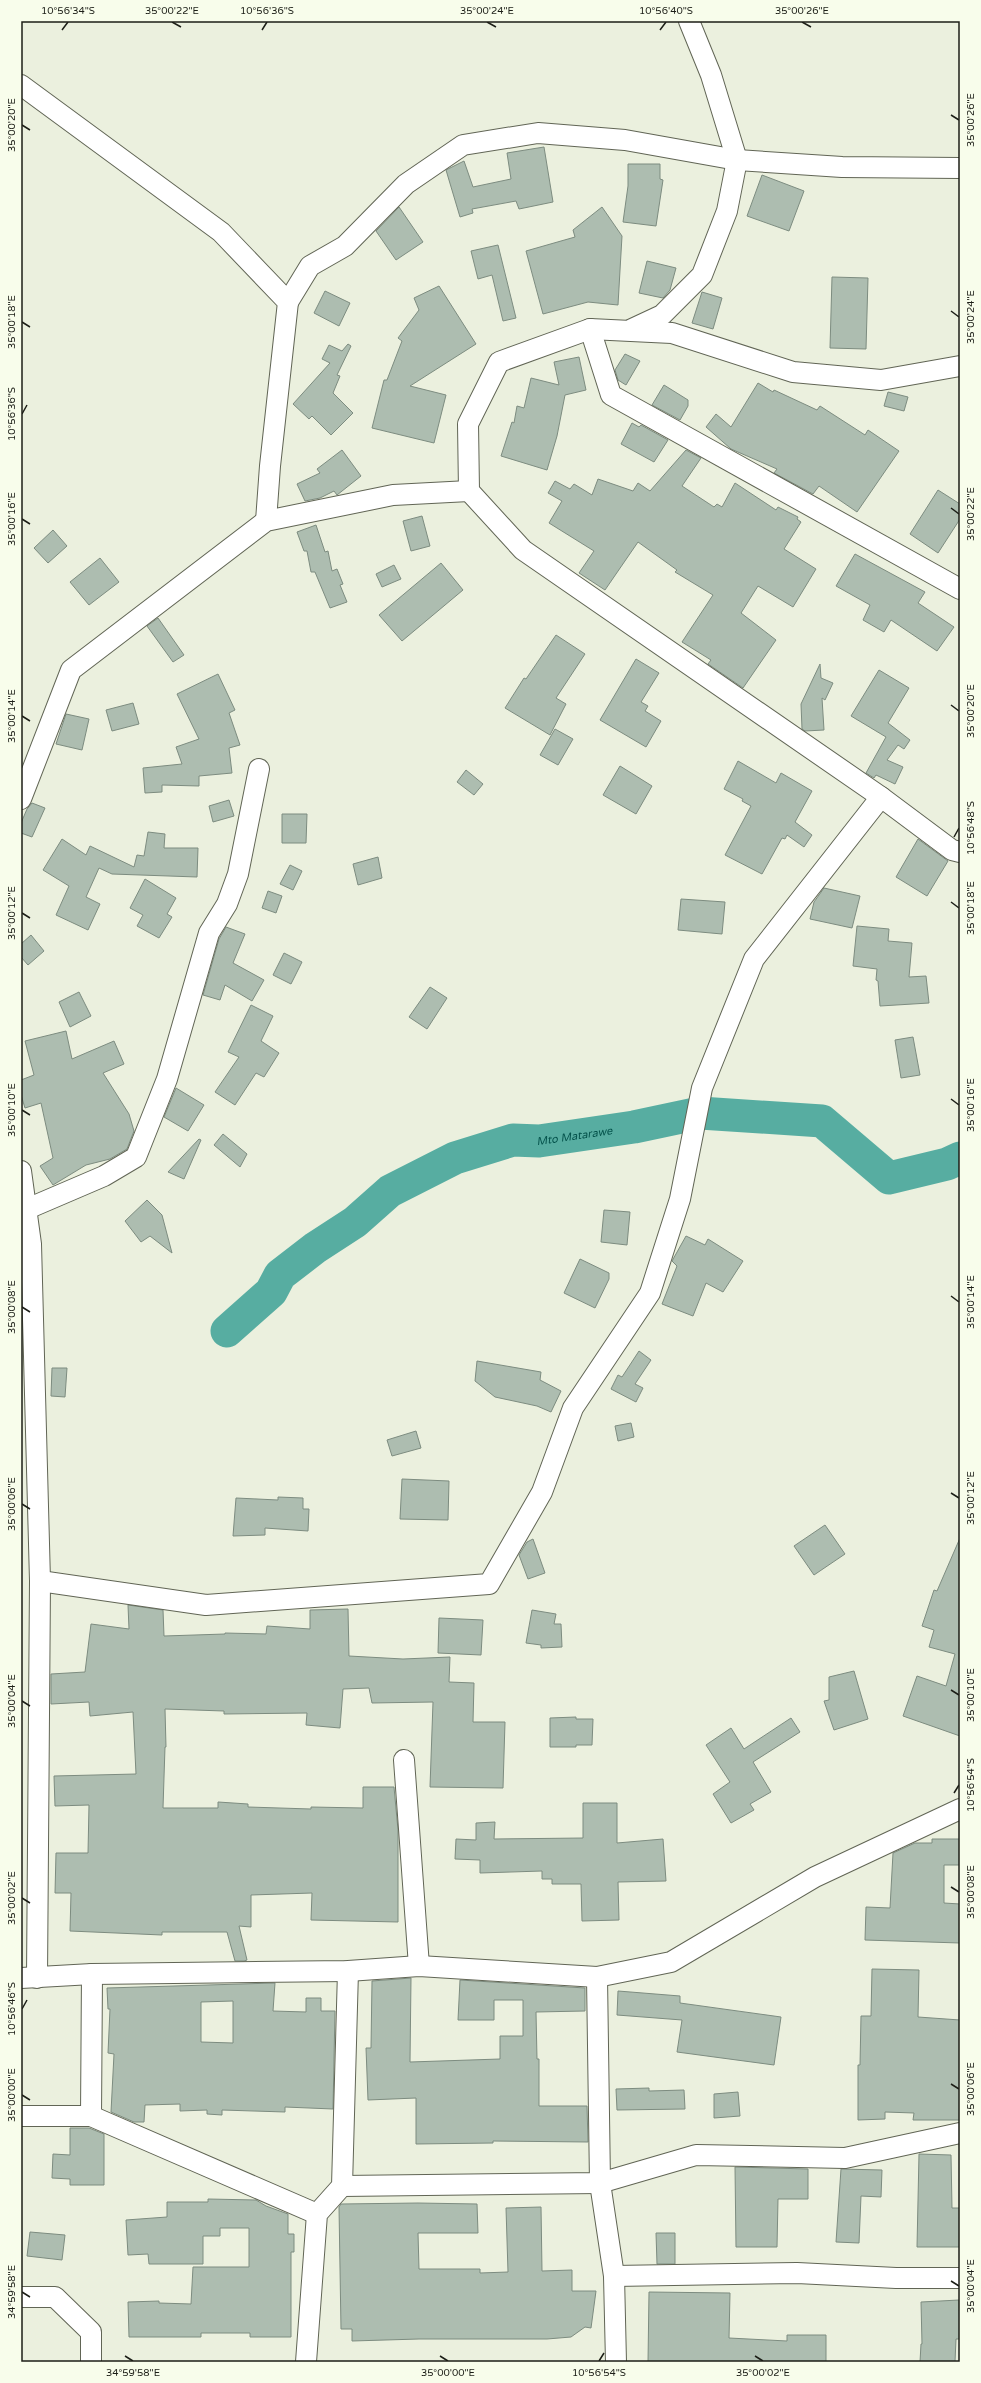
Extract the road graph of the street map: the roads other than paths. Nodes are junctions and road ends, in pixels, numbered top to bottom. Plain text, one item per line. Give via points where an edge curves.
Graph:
1 (689, 21) edge
2 (21, 85) edge
3 (737, 160) junction
4 (960, 168) edge
5 (288, 302) junction
6 (590, 329) junction
7 (629, 331) junction
8 (960, 366) edge
9 (469, 491) junction
10 (266, 521) junction
11 (960, 589) edge
12 (259, 769) dead end
13 (881, 797) junction
14 (21, 798) edge
15 (960, 852) edge
16 (21, 1171) edge
17 (26, 1209) junction
18 (26, 1245) edge
19 (40, 1581) junction
20 (404, 1760) dead end
21 (960, 1810) edge
22 (419, 1966) junction
23 (348, 1971) junction
24 (92, 1974) junction
25 (597, 1977) junction
26 (29, 1978) edge
27 (21, 2116) edge
28 (91, 2116) junction
29 (960, 2133) edge
30 (600, 2183) junction
31 (342, 2186) junction
32 (317, 2214) junction
33 (614, 2276) junction
34 (960, 2278) edge
35 (21, 2297) edge
36 (90, 2362) edge
37 (306, 2362) edge
38 (616, 2362) edge

1 - 3 street via 711,75
2 - 5 street via 221,232
3 - 4 street via 842,167
3 - 5 street via 625,140 538,133 463,145 406,184 345,246 310,266
3 - 7 street via 728,211 702,276 662,315
5 - 10 street
6 - 7 street
6 - 9 street via 499,362 468,424
6 - 11 street via 611,395
7 - 8 street via 672,333 793,372 881,380
9 - 10 street via 393,495
9 - 13 street via 523,550
10 - 14 street via 71,670
12 - 17 street via 238,874 227,904 209,933 167,1079 136,1157 104,1176
13 - 15 street via 952,850
13 - 19 street via 754,959 702,1088 680,1199 650,1293 573,1408 542,1492 489,1584 206,1605
16 - 17 street
17 - 18 street
18 - 19 street
19 - 26 street
20 - 22 street
21 - 25 street via 815,1877 671,1962
22 - 23 street
22 - 25 street
23 - 24 street
23 - 31 street
24 - 26 street
24 - 28 street
25 - 30 street
27 - 28 street
28 - 32 street
29 - 30 street via 845,2158 696,2155
30 - 31 street
30 - 33 street
31 - 32 street
32 - 37 street
33 - 34 street via 797,2273
33 - 38 street
35 - 36 street via 55,2297 91,2332

